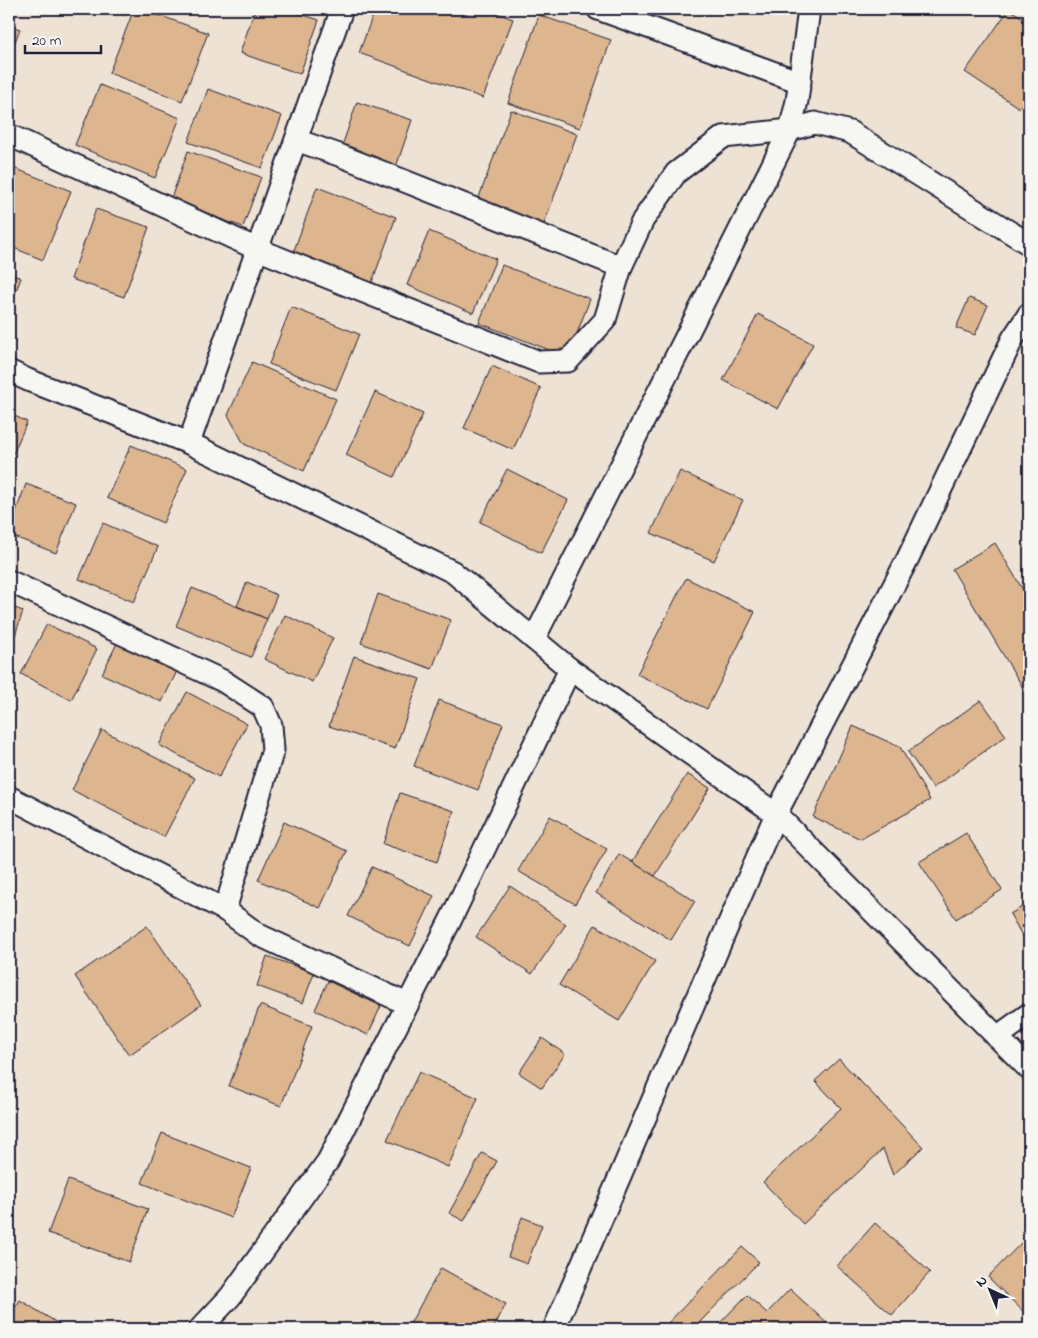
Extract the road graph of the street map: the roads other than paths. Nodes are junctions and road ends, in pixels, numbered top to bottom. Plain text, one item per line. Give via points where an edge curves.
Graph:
1 (342, 9) edge
2 (598, 9) edge
3 (809, 9) edge
4 (800, 82) junction
5 (790, 130) junction
6 (9, 135) edge
7 (296, 140) junction
8 (1029, 244) edge
9 (257, 250) junction
10 (621, 267) junction
11 (1029, 314) edge
12 (9, 371) edge
13 (189, 443) junction
14 (9, 581) edge
15 (534, 638) junction
16 (570, 669) junction
17 (9, 797) edge
18 (776, 814) junction
19 (225, 910) junction
20 (408, 1004) junction
21 (1029, 1014) edge
22 (997, 1037) junction
23 (1029, 1070) edge
24 (200, 1329) edge
25 (554, 1329) edge

1 - 7 street
2 - 4 street
3 - 4 street
4 - 5 street
5 - 8 street via 815,123 850,132
5 - 10 street via 723,137 676,173 643,220
5 - 15 street
6 - 9 street
7 - 9 street
7 - 10 street via 339,154
9 - 10 street via 539,362 568,361 605,320
9 - 13 street
11 - 18 street via 1013,338 908,558
12 - 13 street
13 - 15 street via 453,572
14 - 19 street via 222,681 262,707 271,725 273,750
15 - 16 street
16 - 18 street
16 - 20 street
17 - 19 street
18 - 22 street
18 - 25 street
19 - 20 street via 259,934
20 - 24 street via 328,1162 230,1297
21 - 22 street
22 - 23 street

